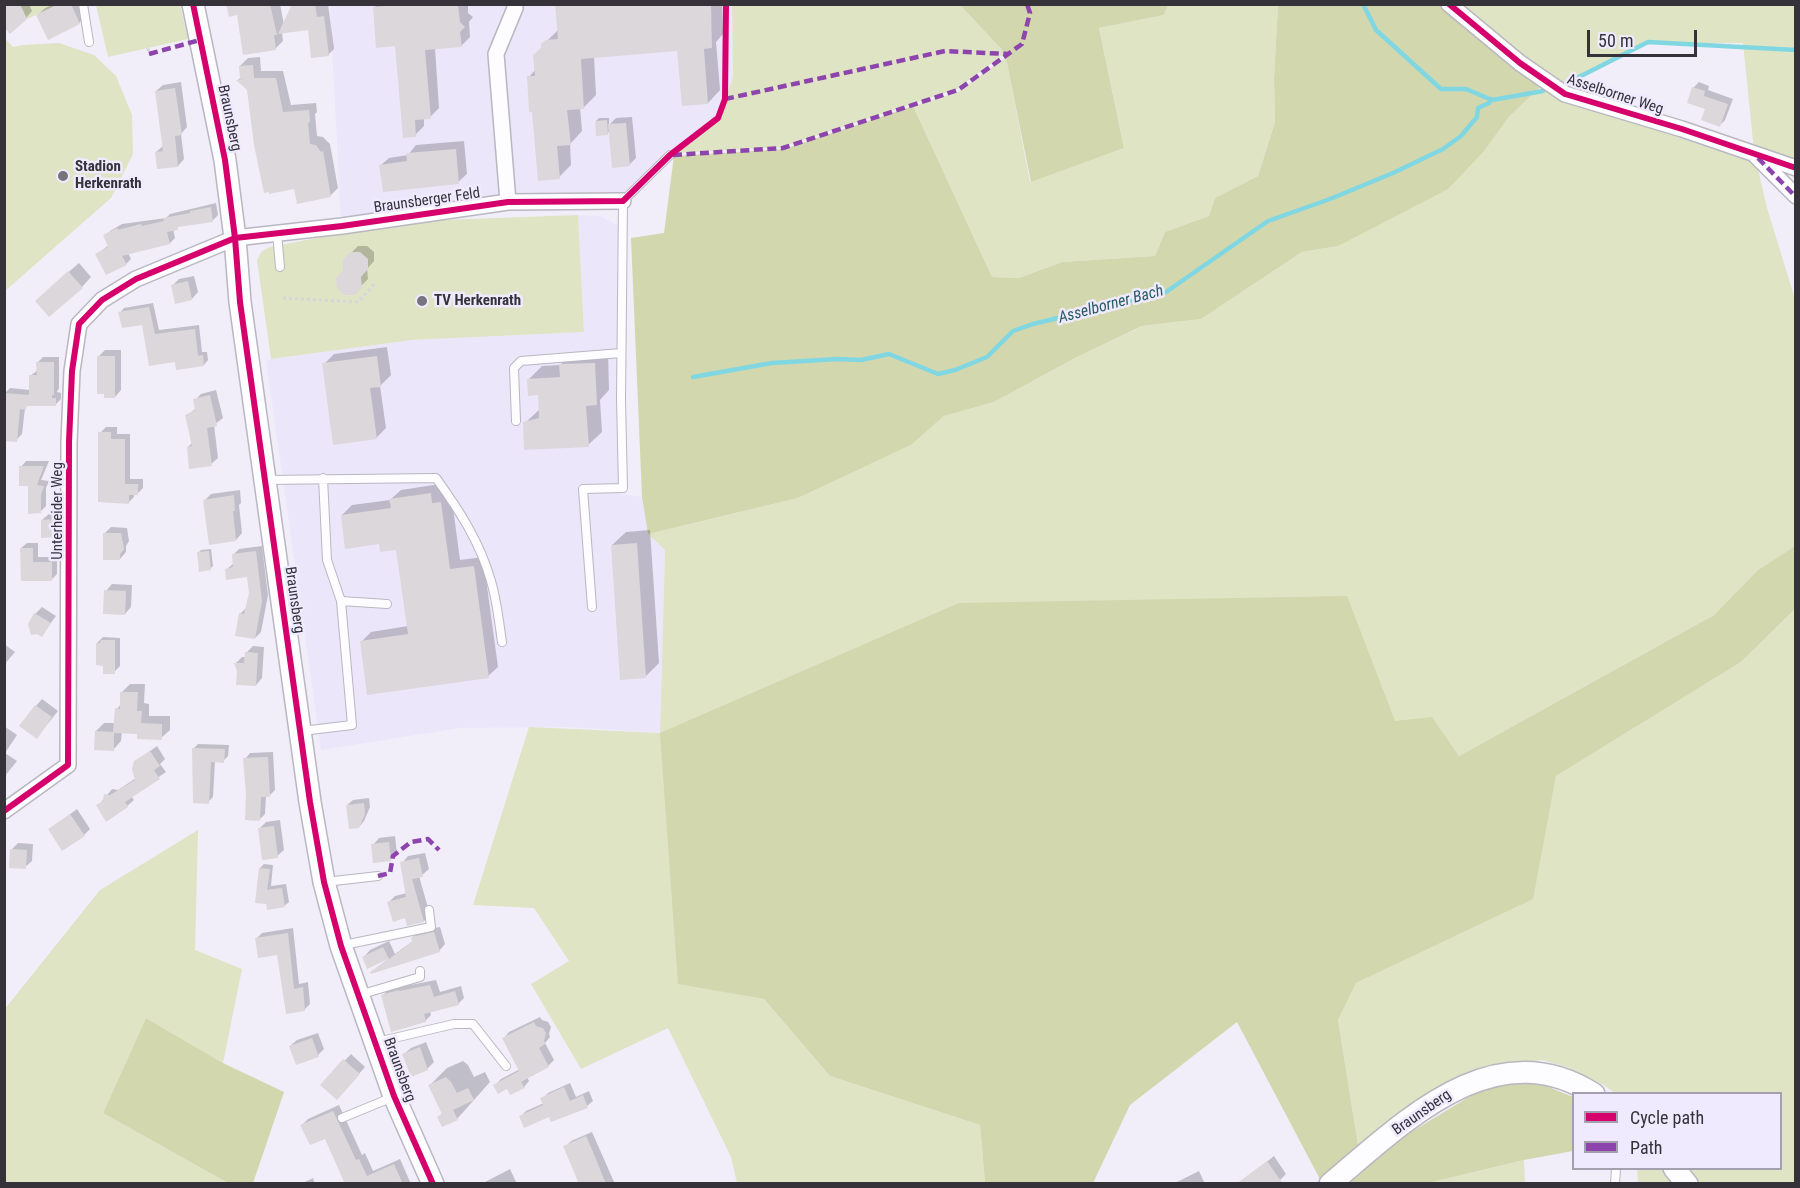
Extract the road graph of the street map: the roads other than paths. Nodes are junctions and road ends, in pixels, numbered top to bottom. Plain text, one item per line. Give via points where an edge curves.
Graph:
1 (83, 4) edge
2 (193, 4) edge
3 (512, 6) edge
4 (1453, 6) edge
5 (89, 42) dead end
6 (1750, 151) junction
7 (670, 155) dead end
8 (1796, 168) edge
9 (1796, 195) edge
10 (623, 201) junction
11 (508, 202) junction
12 (276, 233) junction
13 (236, 238) junction
14 (280, 267) dead end
15 (621, 353) junction
16 (516, 421) dead end
17 (323, 478) junction
18 (265, 480) junction
19 (341, 601) junction
20 (387, 604) dead end
21 (592, 607) dead end
22 (502, 642) dead end
23 (301, 732) junction
24 (4, 811) edge
25 (378, 876) dead end
26 (324, 882) junction
27 (429, 910) dead end
28 (341, 946) junction
29 (420, 971) dead end
30 (357, 996) junction
31 (376, 1043) junction
32 (506, 1066) dead end
33 (1590, 1092) edge
34 (394, 1096) junction
35 (342, 1118) dead end
36 (1676, 1170) edge
37 (433, 1184) edge
38 (1330, 1184) edge
39 (1688, 1184) edge

1 - 5 lane
2 - 13 main road, Braunsberg via 225,160
3 - 11 street via 496,54
4 - 6 street, Asselborner Weg via 1520,63 1564,94
6 - 8 street, Asselborner Weg
6 - 9 street
7 - 10 lane
10 - 11 street, Braunsberger Feld
10 - 15 lane
11 - 12 street, Braunsberger Feld
12 - 13 street, Braunsberger Feld
12 - 14 lane
13 - 18 main road, Braunsberg via 240,302
13 - 24 street, Unterheider Weg via 136,279 102,300 79,324 72,371 69,442 68,765
15 - 16 lane via 517,364
15 - 21 lane via 623,488 583,489
17 - 18 lane
17 - 19 lane via 327,560
17 - 22 lane via 436,478 463,516 483,555
18 - 23 main road, Braunsberg
19 - 20 lane
19 - 23 lane via 352,725
23 - 26 main road, Braunsberg
25 - 26 lane
26 - 28 main road, Braunsberg
27 - 28 lane via 431,927
28 - 30 main road, Braunsberg
29 - 30 lane via 420,977
30 - 31 main road, Braunsberg
31 - 32 lane via 454,1024 473,1024
31 - 34 main road, Braunsberg
33 - 38 main road, Braunsberg via 1564,1079 1539,1073 1510,1072 1480,1078 1444,1095 1411,1118
34 - 35 lane
34 - 37 main road, Braunsberg
36 - 39 main road

